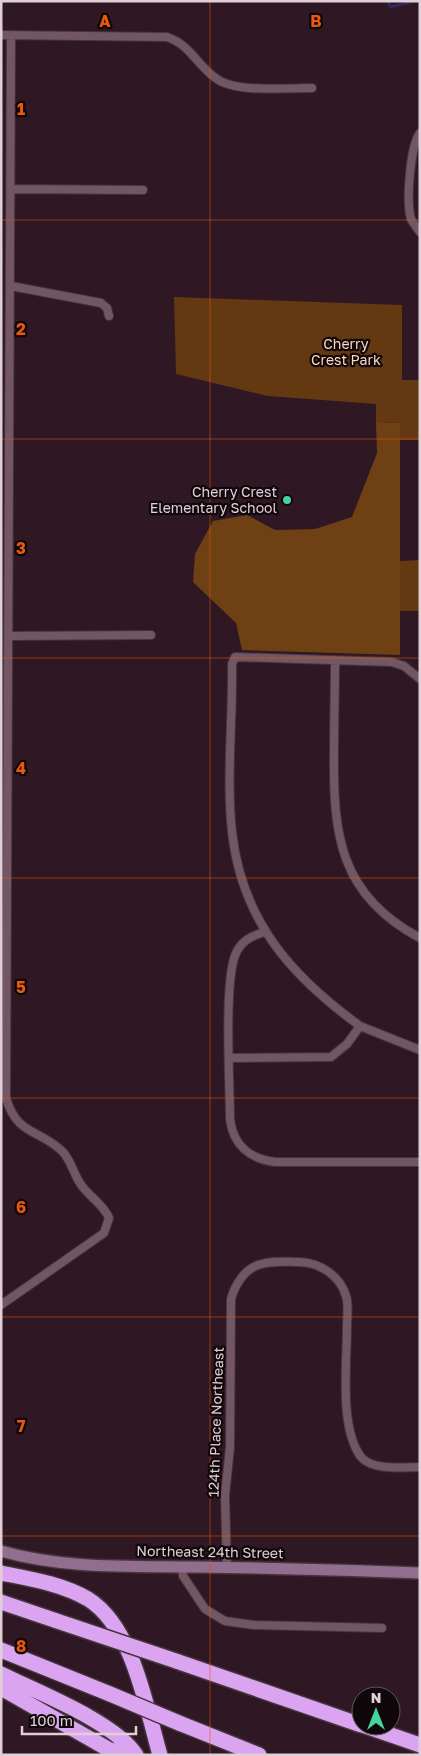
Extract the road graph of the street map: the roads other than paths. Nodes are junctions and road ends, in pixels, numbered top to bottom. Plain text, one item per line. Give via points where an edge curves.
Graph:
1 (1, 35) edge
2 (11, 36) junction
3 (312, 88) dead end
4 (420, 133) edge
5 (12, 189) junction
6 (142, 190) dead end
7 (420, 232) edge
8 (11, 286) junction
9 (109, 316) dead end
10 (1, 581) edge
11 (10, 582) junction
12 (151, 635) dead end
13 (9, 636) junction
14 (335, 660) junction
15 (420, 679) edge
16 (5, 731) edge
17 (264, 932) junction
18 (420, 938) edge
19 (360, 1026) junction
20 (420, 1050) edge
21 (230, 1058) junction
22 (1, 1111) edge
23 (10, 1112) junction
24 (420, 1162) edge
25 (1, 1305) edge
26 (420, 1468) edge
27 (1, 1551) edge
28 (182, 1567) junction
29 (227, 1568) junction
30 (1, 1573) edge
31 (420, 1573) edge
32 (1, 1602) edge
33 (382, 1628) dead end
34 (1, 1650) edge
35 (1, 1674) edge
36 (1, 1688) edge
37 (351, 1722) edge
38 (394, 1736) edge
39 (420, 1745) edge
40 (125, 1755) edge
41 (136, 1755) edge
42 (160, 1755) edge
43 (259, 1755) edge

1 - 2 street
2 - 3 street via 168,38 180,42 209,72 229,85
2 - 5 street
4 - 7 street via 412,148 410,189 411,219
5 - 6 street
5 - 8 street
8 - 9 street via 101,303
8 - 11 street
10 - 11 street
11 - 13 street
12 - 13 street
13 - 16 street
14 - 15 street via 392,662 404,666
14 - 17 street via 234,657 232,664 232,833 246,889
14 - 18 street via 334,810 338,838 356,881 376,905 402,928
16 - 23 street via 5,1074
17 - 19 street via 293,970 324,1000
17 - 21 street via 245,939 232,962
19 - 20 street
19 - 21 street via 347,1044 331,1057
21 - 24 street via 231,1131 244,1150 275,1162
22 - 23 street
23 - 25 street via 18,1123 62,1152 81,1185 107,1212 109,1224 104,1232
26 - 29 street, 124th Place Northeast via 376,1465 362,1458 349,1432 347,1297 336,1278 329,1271 305,1262 254,1266 240,1279 231,1299
27 - 28 street, Northeast 24th Street via 54,1562
28 - 29 street, Northeast 24th Street
28 - 33 street via 182,1576 205,1609 225,1622
29 - 31 street, Northeast 24th Street
30 - 42 highway via 66,1589 88,1600 110,1618 132,1661
32 - 37 highway, bridge
34 - 43 highway, bridge
35 - 41 highway via 103,1726
36 - 40 highway via 108,1749
38 - 39 highway

